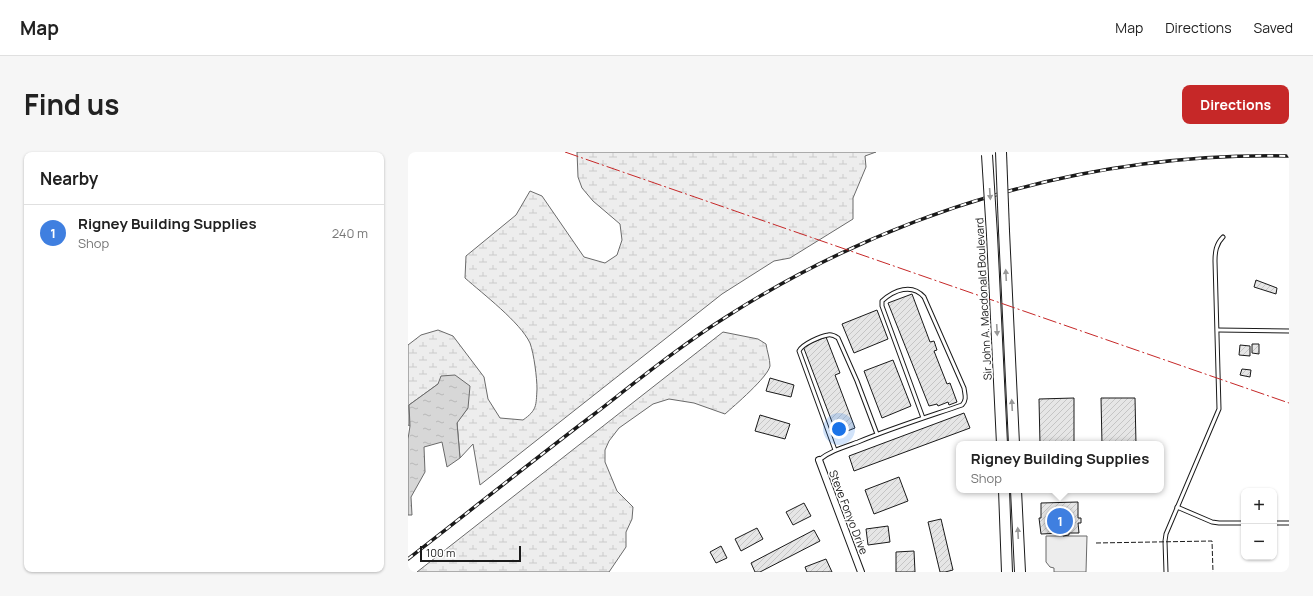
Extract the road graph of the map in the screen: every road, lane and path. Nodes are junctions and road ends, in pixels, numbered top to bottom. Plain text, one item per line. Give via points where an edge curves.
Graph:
1 (1001, 152) edge
2 (987, 153) edge
3 (1223, 237) dead end
4 (1218, 330) junction
5 (1289, 331) edge
6 (923, 418) junction
7 (877, 434) junction
8 (1002, 441) edge
9 (1014, 441) edge
10 (835, 450) junction
11 (819, 460) joint
12 (1004, 493) edge
13 (1016, 493) edge
14 (1177, 507) junction
15 (1241, 523) edge
16 (1277, 523) edge
17 (1289, 523) edge
18 (861, 572) edge
19 (1007, 572) edge
20 (1020, 572) edge
21 (1166, 572) edge

9 -> 1 main road, bridge
2 -> 8 main road, Sir John A. Macdonald Boulevard, bridge
3 - 4 lane via 1215,249
4 - 5 lane
4 - 14 lane via 1219,409
6 - 6 lane via 962,405 966,397 924,297 921,293 909,289 888,296 882,301 882,306
6 - 7 lane
7 - 10 lane
7 - 10 lane via 838,338 829,334 803,345 799,351
10 - 11 lane
11 - 18 street, Steve Fonyo Drive
12 - 19 main road
20 -> 13 main road
14 - 15 lane via 1212,522
14 - 21 lane via 1166,534
16 - 17 lane

